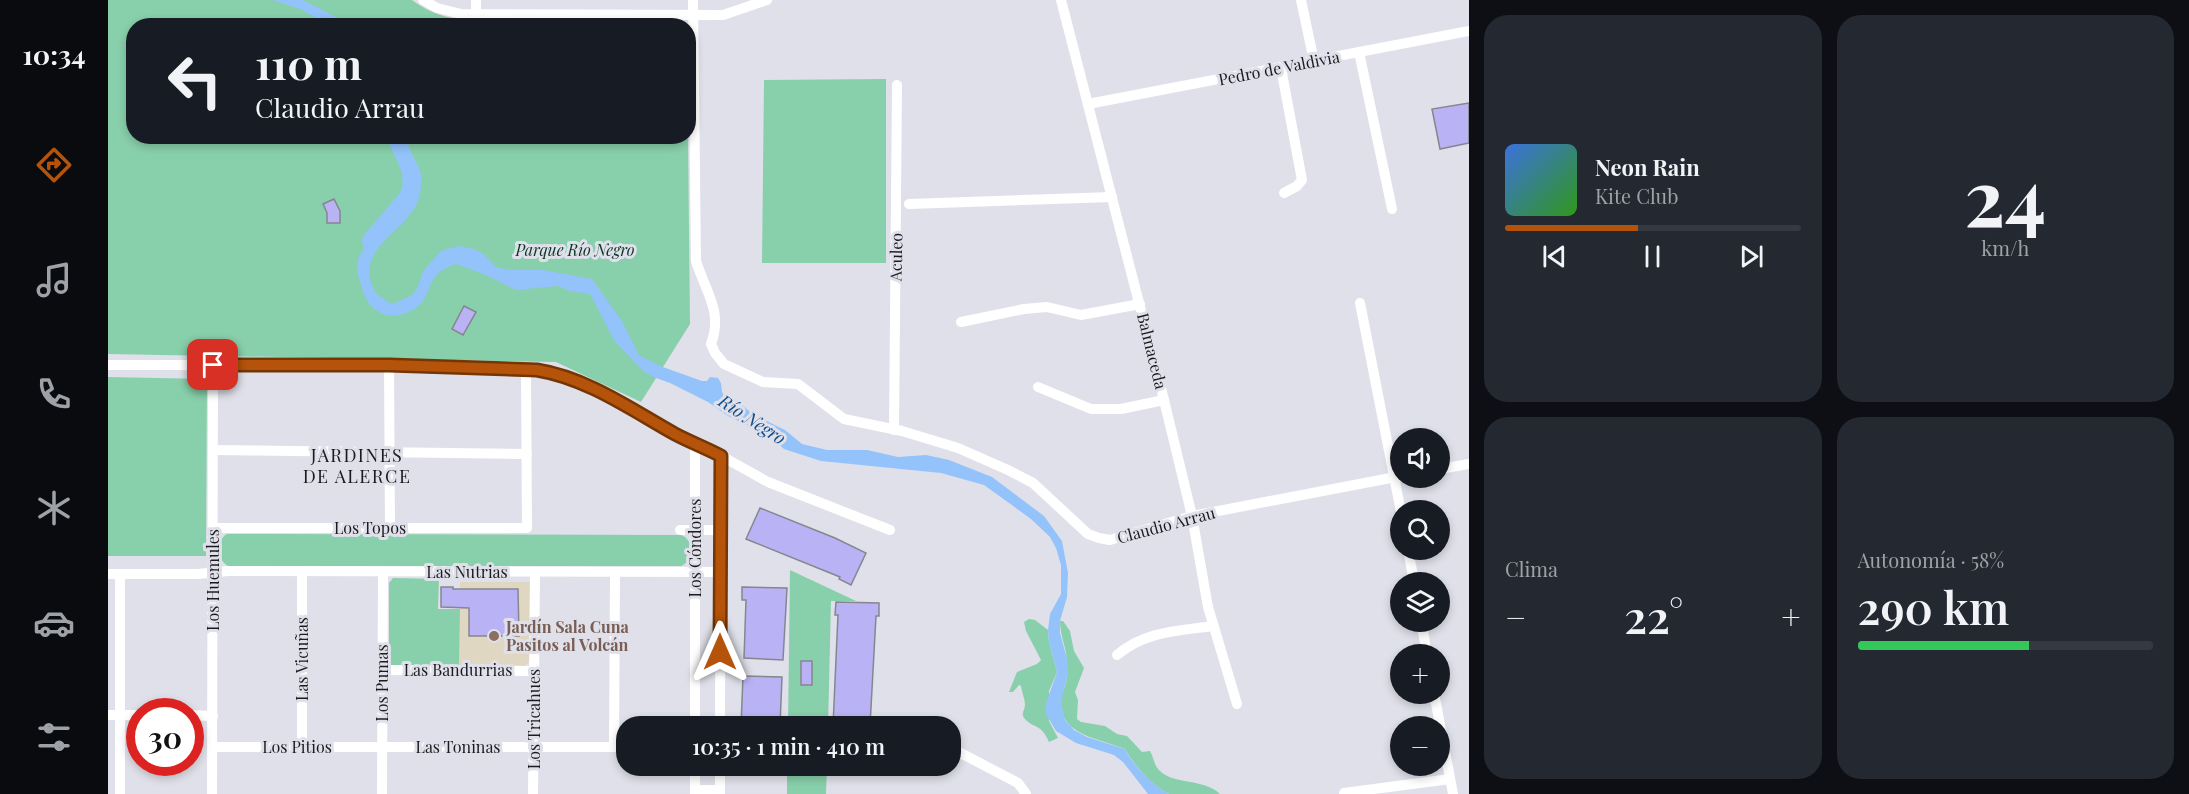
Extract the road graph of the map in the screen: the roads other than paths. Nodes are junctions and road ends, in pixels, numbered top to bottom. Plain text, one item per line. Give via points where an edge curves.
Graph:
1 (423, 0) edge
2 (476, 0) edge
3 (693, 0) edge
4 (767, 0) edge
5 (1061, 0) edge
6 (1301, 0) edge
7 (476, 14) junction
8 (693, 15) junction
9 (693, 18) edge
10 (1469, 31) edge
11 (1359, 52) junction
12 (1314, 61) junction
13 (1281, 68) junction
14 (897, 85) dead end
15 (1088, 104) junction
16 (695, 144) edge
17 (1284, 193) dead end
18 (1112, 196) junction
19 (909, 204) dead end
20 (1392, 209) dead end
21 (1360, 303) dead end
22 (1140, 304) junction
23 (961, 322) dead end
24 (108, 365) edge
25 (213, 365) junction
26 (389, 365) junction
27 (526, 369) junction
28 (1038, 387) dead end
29 (1164, 400) junction
30 (894, 430) junction
31 (1390, 440) edge
32 (695, 442) junction
33 (213, 450) junction
34 (389, 452) junction
35 (526, 454) junction
36 (721, 456) junction
37 (1469, 464) edge
38 (1450, 467) edge
39 (1390, 479) edge
40 (1192, 516) junction
41 (213, 528) junction
42 (390, 528) junction
43 (680, 530) dead end
44 (695, 530) junction
45 (721, 530) junction
46 (890, 530) dead end
47 (302, 572) junction
48 (383, 572) junction
49 (535, 572) junction
50 (615, 572) junction
51 (695, 572) junction
52 (721, 572) junction
53 (213, 573) junction
54 (108, 574) edge
55 (120, 574) junction
56 (1213, 626) junction
57 (1117, 655) dead end
58 (382, 670) junction
59 (534, 671) junction
60 (1237, 704) dead end
61 (1436, 704) edge
62 (108, 715) edge
63 (120, 715) junction
64 (126, 715) edge
65 (204, 716) edge
66 (213, 716) junction
67 (695, 716) edge
68 (720, 716) edge
69 (213, 747) junction
70 (302, 747) junction
71 (382, 747) junction
72 (534, 747) junction
73 (614, 747) joint
74 (961, 753) edge
75 (695, 776) edge
76 (720, 776) edge
77 (1450, 779) junction
78 (695, 792) edge
79 (720, 792) edge
80 (1344, 793) edge
81 (120, 794) edge
82 (212, 794) edge
83 (382, 794) edge
84 (534, 794) edge
85 (1026, 794) edge
86 (1453, 794) edge

1 - 7 street via 445,10
2 - 7 street
3 - 8 street
4 - 8 street via 723,15
5 - 15 street, Balmaceda
6 - 12 street
7 - 8 street
8 - 9 street, Claudio Arrau
10 - 11 street, Pedro de Valdivia
11 - 12 street, Pedro de Valdivia
11 - 20 street
12 - 13 street, Pedro de Valdivia
13 - 15 street, Pedro de Valdivia
13 - 17 street via 1302,180
14 - 30 street, Aculeo
15 - 18 street, Balmaceda
16 - 30 street, Claudio Arrau via 696,261 716,315 711,344 715,353 724,364 763,382 798,384 844,419
18 - 19 street
18 - 22 street, Balmaceda
21 - 31 street
22 - 23 street via 1081,315 1047,307 1024,309
22 - 29 street, Balmaceda
24 - 25 street
25 - 26 street
25 - 33 street, Los Huemules
26 - 27 street
26 - 34 street
27 - 32 street via 570,379
27 - 35 street
28 - 29 street via 1091,409 1121,409
29 - 40 street, Balmaceda
30 - 40 street, Claudio Arrau via 958,448 1016,474 1033,483 1088,534 1099,538 1110,540
32 - 36 street
32 - 44 street, Los Cóndores
33 - 34 street
33 - 41 street, Los Huemules
34 - 35 street
34 - 42 street
35 - 42 street, Los Topos via 527,528
36 - 45 street, Los Cóndores
36 - 46 street via 768,482
37 - 38 street
39 - 40 street, Claudio Arrau
40 - 56 street, Balmaceda
41 - 42 street, Los Topos
41 - 53 street, Los Huemules
43 - 44 street
44 - 45 street
44 - 51 street, Los Cóndores
45 - 52 street, Los Cóndores
47 - 48 street, Las Nutrias
47 - 53 street, Las Nutrias
47 - 70 street, Las Vicuñas
48 - 49 street, Las Nutrias
48 - 58 street, Los Pumas
49 - 50 street, Las Nutrias
49 - 59 street, Los Tricahues
50 - 51 street, Las Nutrias
50 - 73 street
51 - 52 street, Las Nutrias
51 - 67 street, Los Cóndores
52 - 68 street, Los Cóndores
53 - 55 street, Las Nutrias
53 - 66 street, Los Huemules
54 - 55 street, Las Nutrias
55 - 63 street
56 - 57 street via 1155,635 1131,643
56 - 60 street, Balmaceda
58 - 59 street, Las Bandurrias
58 - 71 street, Los Pumas
59 - 72 street, Los Tricahues
61 - 77 street
62 - 63 street
63 - 64 street
63 - 81 street
65 - 66 street
66 - 69 street, Los Huemules
69 - 70 street, Los Pitios
69 - 82 street, Los Huemules
70 - 71 street, Los Pitios
71 - 72 street, Las Toninas
71 - 83 street, Los Pumas
72 - 73 street, Las Toninas
72 - 84 street, Los Tricahues
74 - 85 street via 1018,783
75 - 78 street
76 - 79 street
77 - 80 street
77 - 86 street
78 - 79 street

